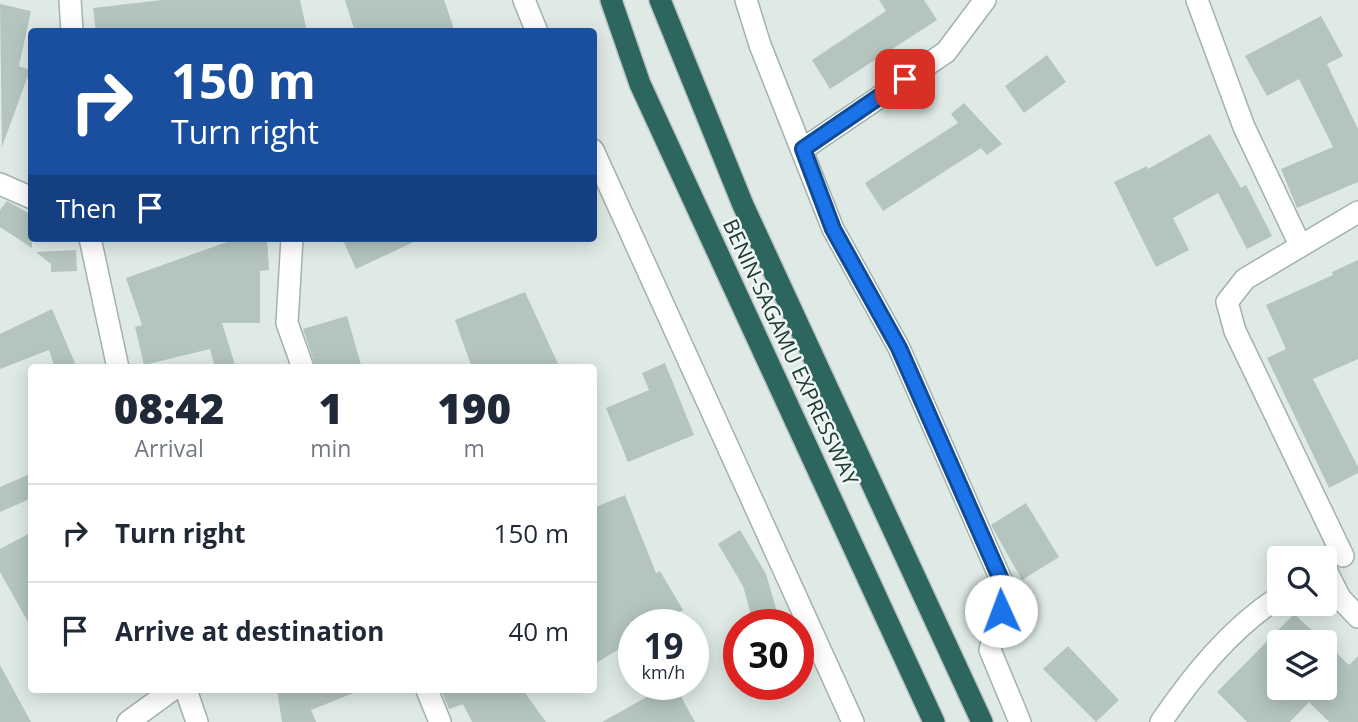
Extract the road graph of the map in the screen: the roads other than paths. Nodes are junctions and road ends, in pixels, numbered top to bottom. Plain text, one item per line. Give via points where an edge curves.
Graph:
1 (70, 0) edge
2 (524, 0) edge
3 (611, 0) edge
4 (660, 0) edge
5 (746, 0) edge
6 (985, 0) edge
7 (1197, 0) edge
8 (72, 28) edge
9 (535, 28) edge
10 (803, 149) junction
11 (597, 159) edge
12 (0, 184) edge
13 (28, 196) edge
14 (1358, 212) edge
15 (91, 242) edge
16 (292, 242) edge
17 (1300, 245) junction
18 (117, 364) edge
19 (301, 364) edge
20 (1338, 560) edge
21 (1267, 606) edge
22 (1358, 617) edge
23 (168, 693) edge
24 (188, 693) edge
25 (428, 693) edge
26 (128, 722) edge
27 (197, 722) edge
28 (440, 722) edge
29 (853, 722) edge
30 (934, 722) edge
31 (982, 722) edge
32 (1020, 722) edge
33 (1161, 722) edge

1 - 8 street
2 - 9 street
3 - 30 highway, BENIN-SAGAMU EXPRESSWAY via 640,84
4 - 31 highway, BENIN-SAGAMU EXPRESSWAY via 743,205
5 - 10 street
6 - 10 street via 946,51
7 - 17 street via 1244,127
10 - 32 street via 833,229 899,348 1006,591 990,650
11 - 29 street
12 - 13 street
14 - 17 street
15 - 18 street
16 - 19 street via 286,323
17 - 20 street via 1245,279 1227,302 1234,331
20 - 22 street via 1340,598
21 - 33 street via 1244,623 1188,682
23 - 26 street
24 - 27 street
25 - 28 street

